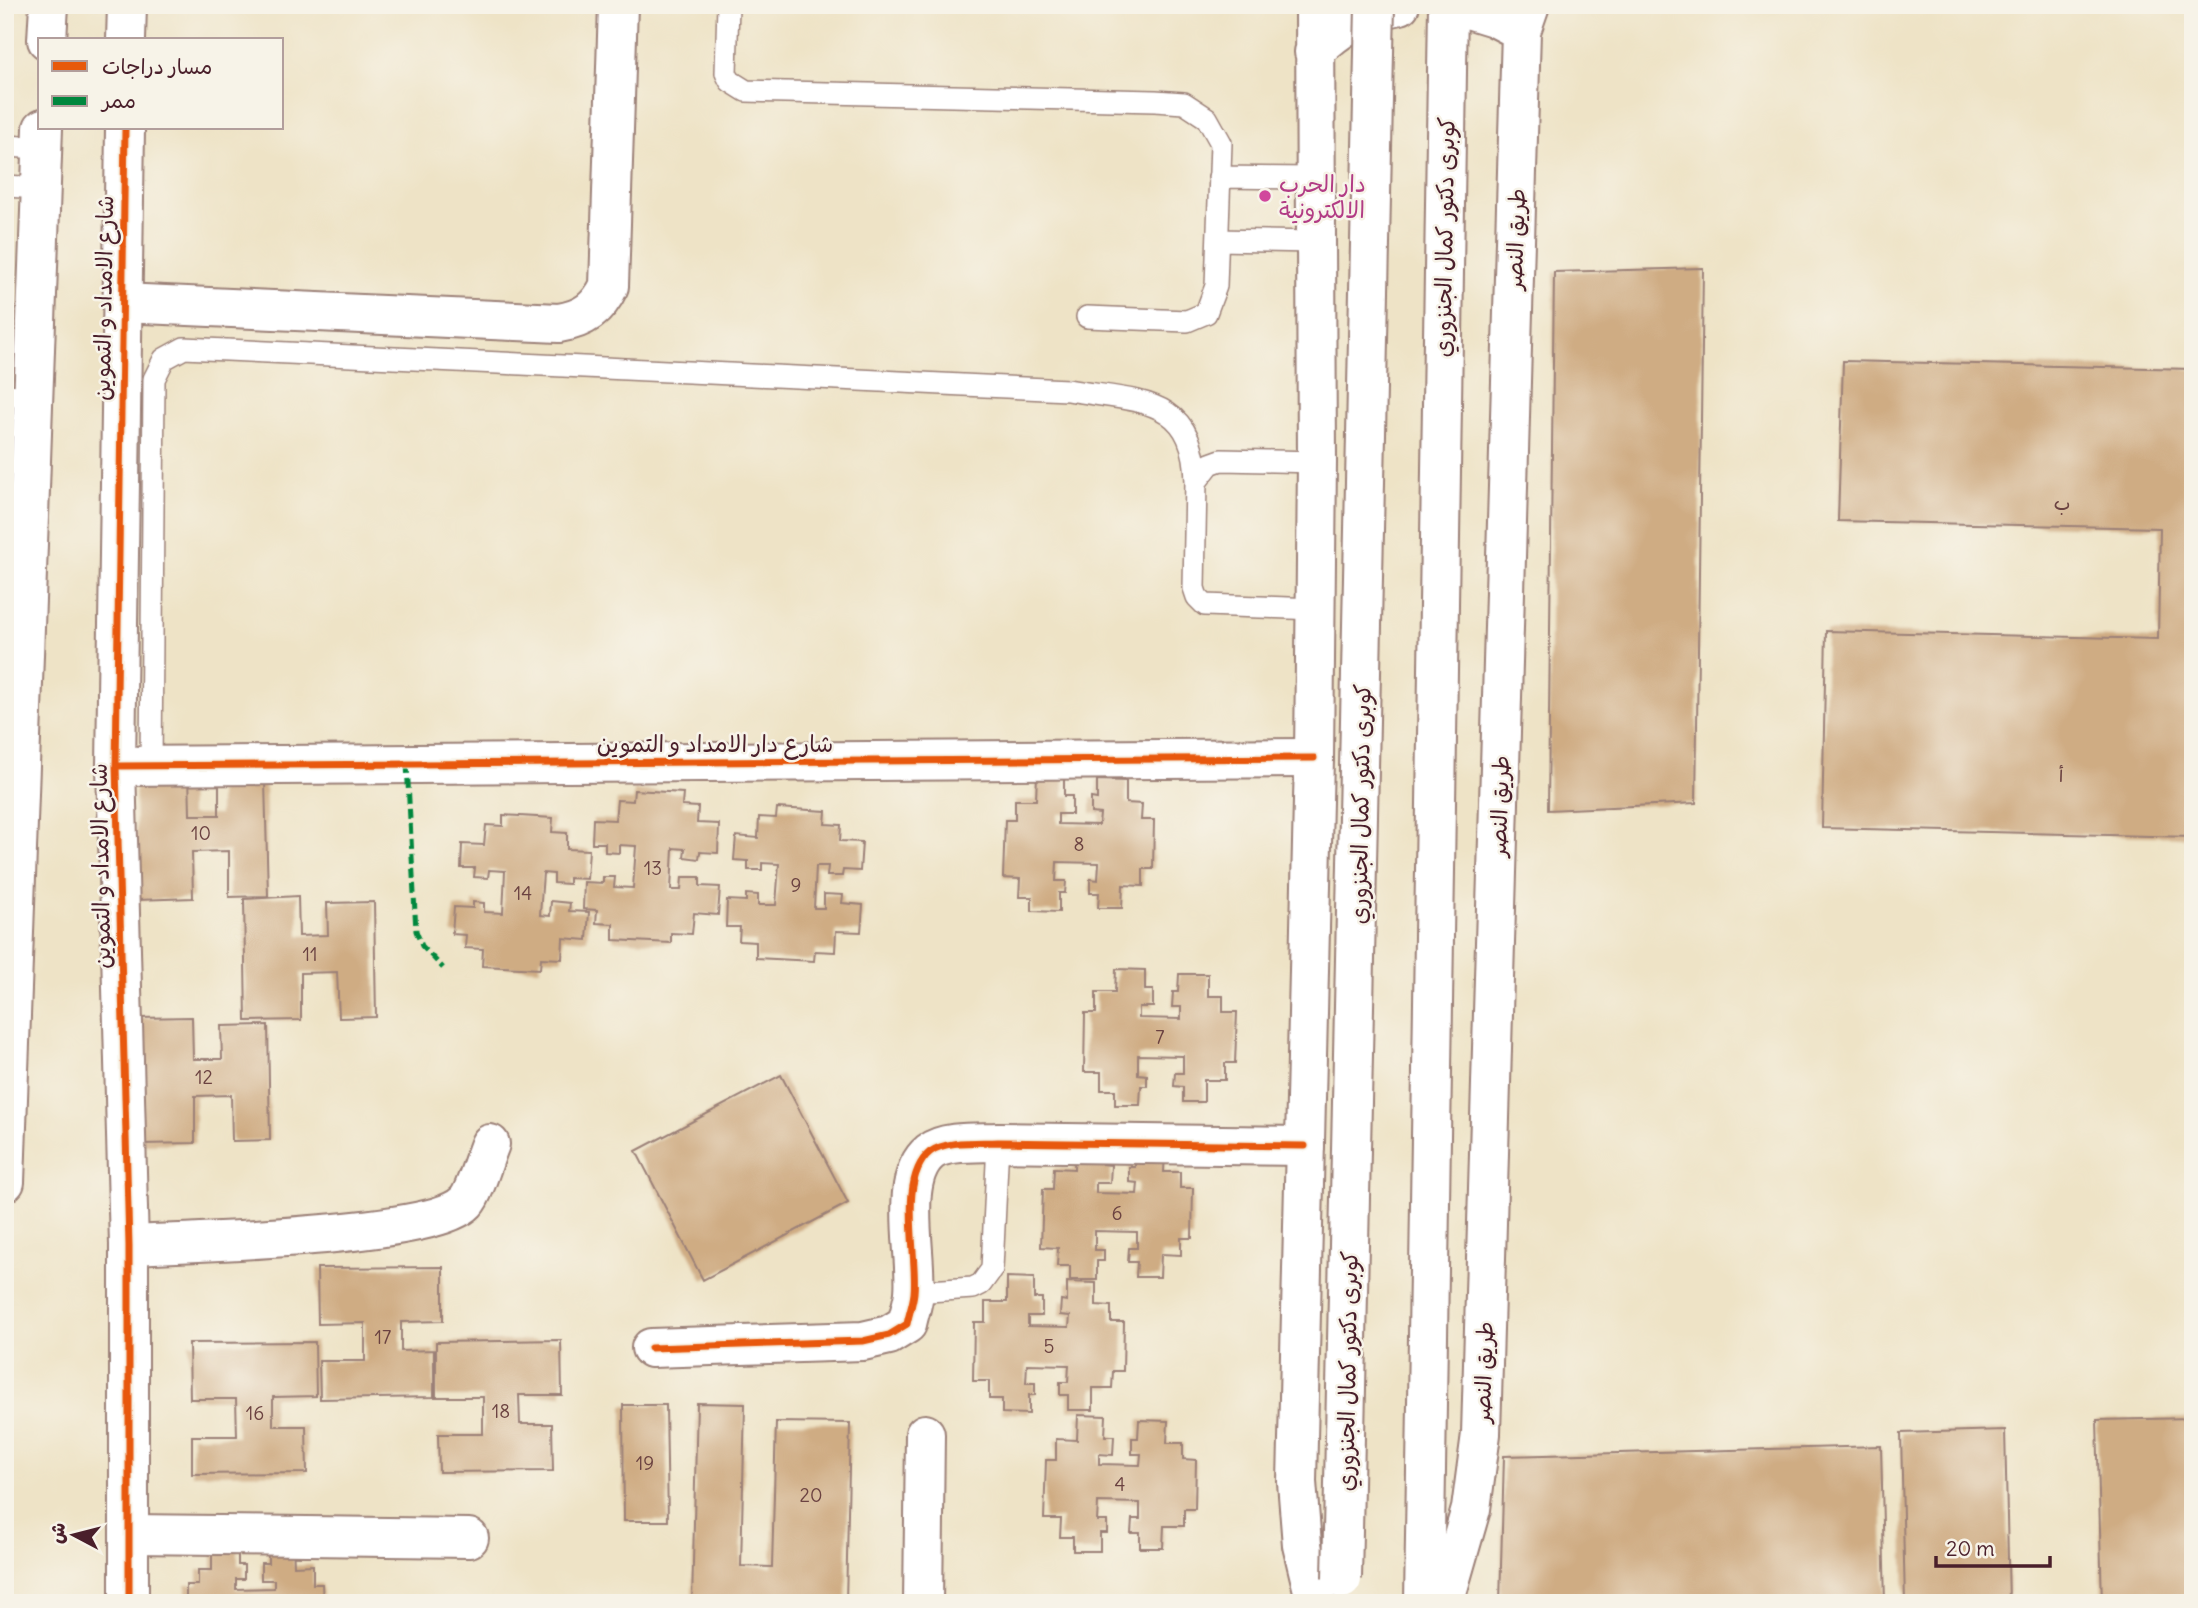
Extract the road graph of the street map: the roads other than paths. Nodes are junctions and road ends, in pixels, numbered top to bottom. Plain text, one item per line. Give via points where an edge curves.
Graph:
1 (49, 5) edge
2 (127, 5) edge
3 (618, 5) edge
4 (728, 5) edge
5 (1315, 5) edge
6 (1375, 5) edge
7 (1399, 5) edge
8 (1448, 5) edge
9 (1455, 5) edge
10 (1526, 18) edge
11 (47, 38) edge
12 (126, 38) edge
13 (1314, 52) junction
14 (125, 130) edge
15 (30, 141) edge
16 (1219, 177) junction
17 (1313, 178) junction
18 (23, 187) edge
19 (1218, 240) junction
20 (1314, 242) junction
21 (122, 303) junction
22 (1087, 317) dead end
23 (19, 396) edge
24 (1317, 462) junction
25 (1196, 482) junction
26 (1316, 609) junction
27 (1314, 758) junction
28 (134, 766) junction
29 (8, 1027) edge
30 (998, 1142) junction
31 (490, 1143) dead end
32 (1305, 1146) junction
33 (5, 1182) edge
34 (129, 1245) junction
35 (914, 1292) junction
36 (651, 1348) dead end
37 (925, 1434) dead end
38 (130, 1534) junction
39 (469, 1538) dead end
40 (1333, 1595) edge
41 (130, 1603) edge
42 (922, 1603) edge
43 (1424, 1603) edge
44 (1444, 1603) edge

1 - 11 main road
2 - 12 main road
3 - 21 main road via 609,286 590,313 559,323
4 - 16 lane via 726,72 737,87 1184,103 1207,118 1221,143
5 - 13 main road
6 - 40 main road, كوبرى دكتور كمال الجنزوري, bridge
7 - 13 main road via 1357,18
8 - 43 main road, كوبرى دكتور كمال الجنزوري
9 - 10 main road via 1494,17
10 - 44 main road, طريق النصر via 1481,1434 1471,1509
13 - 17 main road
14 - 21 main road, شارع الامداد و التموين
15 - 18 main road
16 - 17 lane
16 - 19 lane
17 - 20 main road
18 - 23 main road
19 - 20 lane
19 - 22 lane via 1216,286 1206,313 1187,321
20 - 24 main road
21 - 28 main road, شارع الامداد و التموين
23 - 29 main road
24 - 25 lane via 1221,460 1210,464
24 - 26 main road
25 - 26 lane via 1197,597 1205,605
25 - 28 lane via 1191,440 1170,412 1068,390 184,348 164,359 154,379
26 - 27 main road
27 - 28 main road, شارع دار الامداد و التموين
27 - 32 main road
28 - 34 main road, شارع الامداد و التموين
29 - 33 main road
30 - 32 main road
30 - 35 lane via 992,1269 973,1289
30 - 35 main road via 931,1151 916,1167
31 - 34 main road via 467,1202 433,1220 363,1230
32 - 40 main road via 1297,1482 1302,1545
34 - 38 main road, شارع الامداد و التموين
35 - 36 main road via 906,1324 889,1335 863,1341
37 - 42 main road
38 - 39 main road
38 - 41 main road, شارع الامداد و التموين

